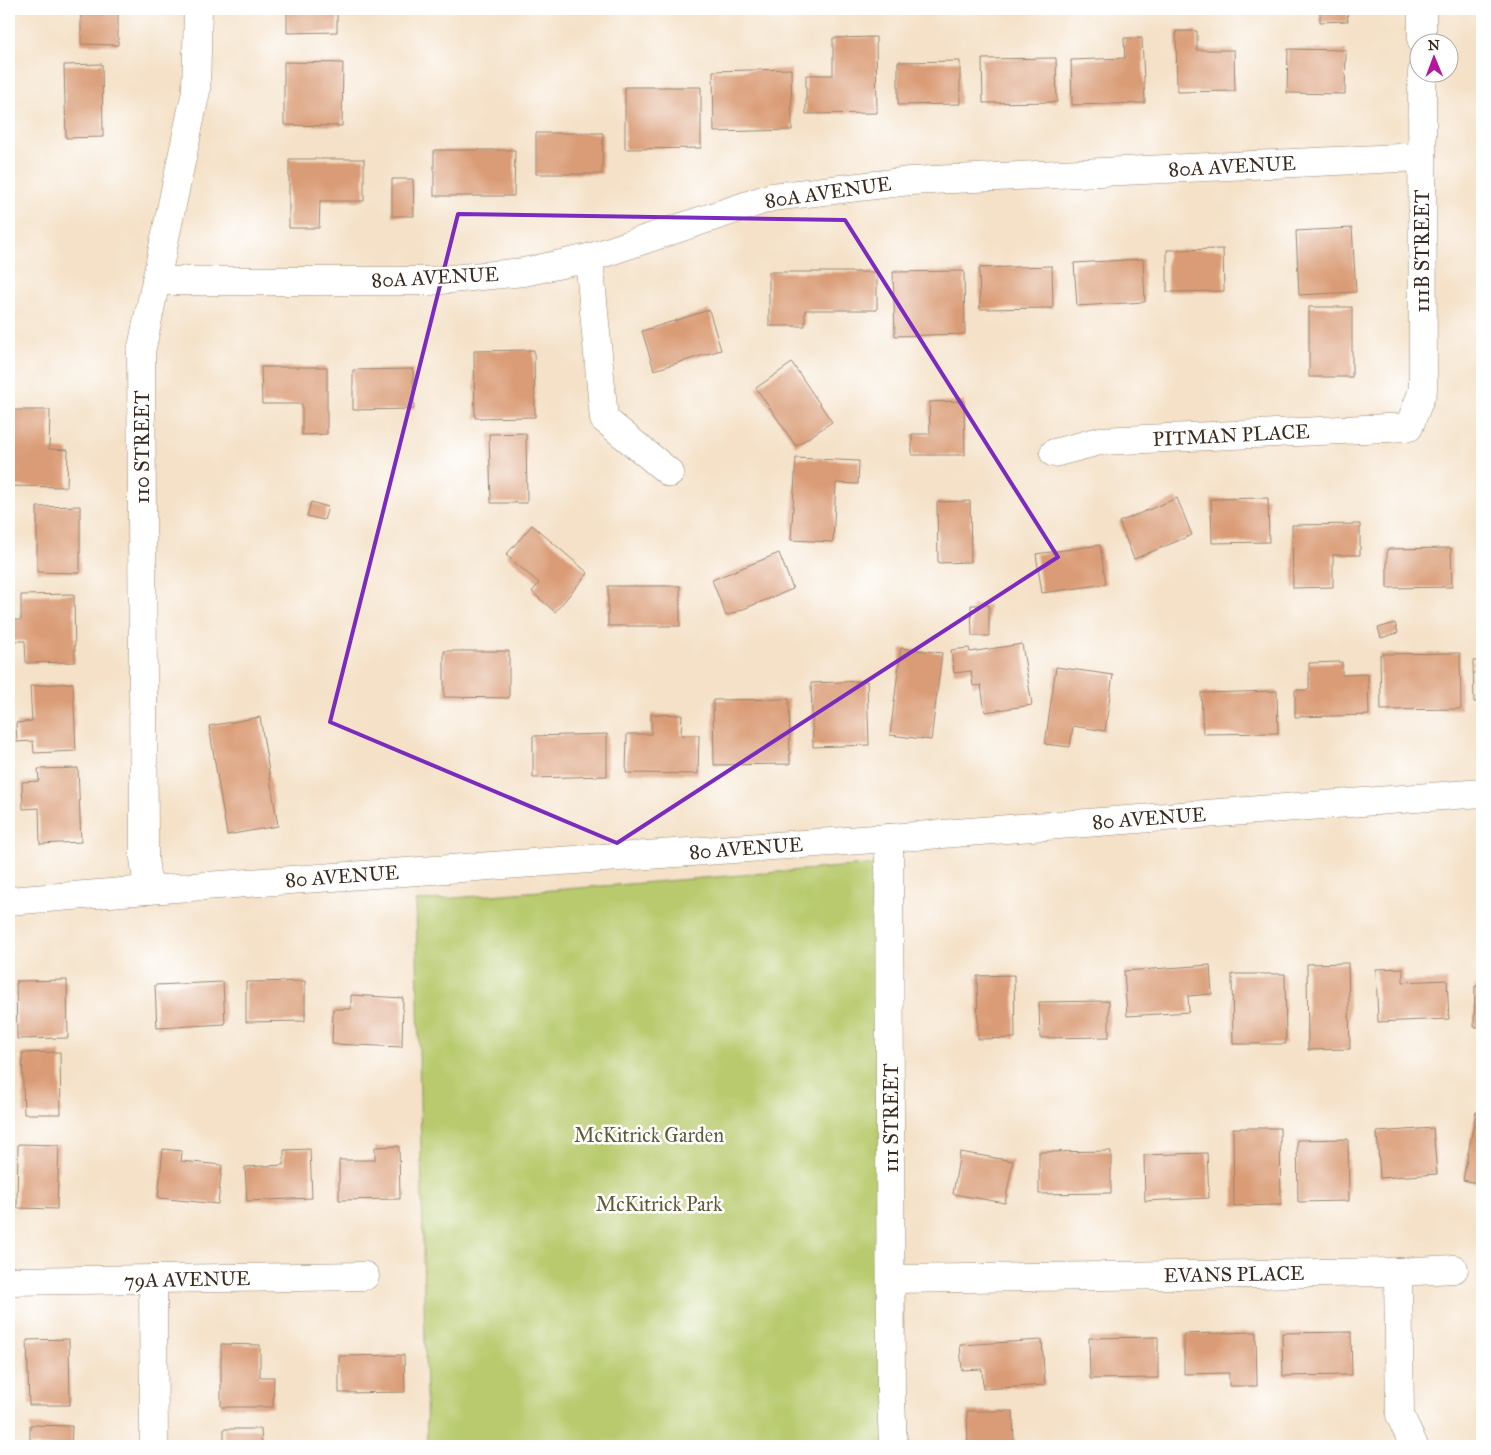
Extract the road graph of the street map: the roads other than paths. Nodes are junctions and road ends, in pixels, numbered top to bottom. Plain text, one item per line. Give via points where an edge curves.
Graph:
1 (198, 9) edge
2 (1422, 9) edge
3 (1422, 32) edge
4 (1422, 82) edge
5 (1421, 157) junction
6 (589, 258) junction
7 (156, 281) junction
8 (1409, 427) joint
9 (1054, 454) dead end
10 (670, 473) dead end
11 (1482, 793) edge
12 (889, 838) junction
13 (148, 890) junction
14 (9, 902) edge
15 (1454, 1269) dead end
16 (1398, 1272) junction
17 (365, 1276) dead end
18 (153, 1279) junction
19 (892, 1279) junction
20 (9, 1281) edge
21 (892, 1397) junction
22 (154, 1446) edge
23 (877, 1446) edge
24 (893, 1446) edge
25 (1414, 1446) edge

1 - 7 street, 110 STREET via 196,91
2 - 3 street
4 - 5 street, 111B STREET
5 - 6 street, 80A AVENUE via 910,181 772,197
5 - 8 street, 111B STREET via 1423,390
6 - 7 street, 80A AVENUE via 524,272 430,281
6 - 10 street via 604,419
7 - 13 street, 110 STREET via 141,352 144,858
8 - 9 street, PITMAN PLACE via 1100,441
11 - 12 street, 80 AVENUE
12 - 13 street, 80 AVENUE
12 - 19 street, 111 STREET
13 - 14 street, 80 AVENUE
15 - 16 street, EVANS PLACE
16 - 19 street, EVANS PLACE
16 - 25 street via 1400,1415
17 - 18 street, 79A AVENUE
18 - 20 street, 79A AVENUE
18 - 22 street
19 - 21 street, 111 STREET
21 - 23 street, 111 STREET
21 - 24 street, 111 STREET

